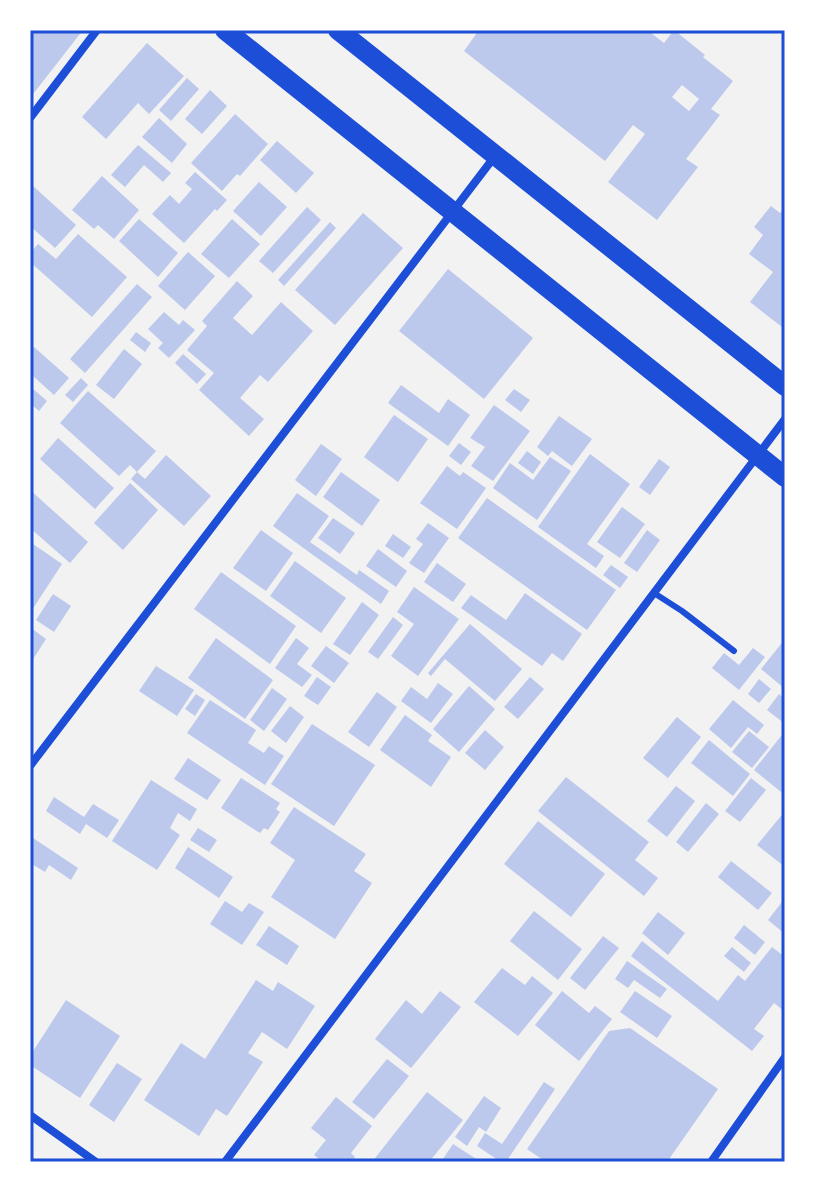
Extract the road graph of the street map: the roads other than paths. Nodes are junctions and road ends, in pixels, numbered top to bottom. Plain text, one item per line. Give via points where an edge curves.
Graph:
1 (97, 30) edge
2 (225, 30) edge
3 (338, 30) edge
4 (30, 118) edge
5 (495, 155) junction
6 (452, 212) junction
7 (785, 386) edge
8 (785, 419) edge
9 (757, 455) junction
10 (785, 477) edge
11 (654, 593) junction
12 (734, 651) dead end
13 (30, 766) edge
14 (785, 1057) edge
15 (30, 1115) edge
16 (96, 1162) edge
17 (225, 1162) edge
18 (711, 1162) edge

1 - 4 street
2 - 6 main road
3 - 5 main road
5 - 6 street
5 - 7 main road
6 - 9 main road
6 - 13 street
8 - 9 street
9 - 10 main road
9 - 11 street
11 - 12 lane
11 - 17 street
14 - 18 street
15 - 16 street

